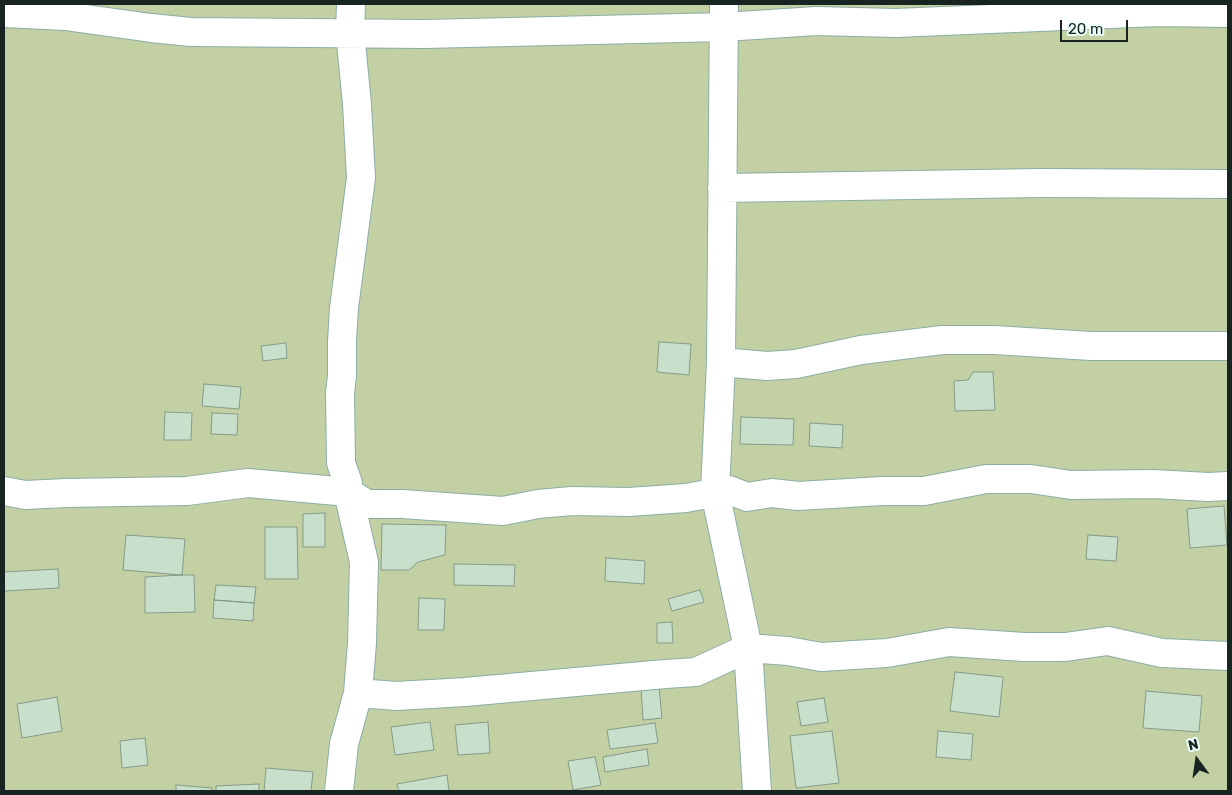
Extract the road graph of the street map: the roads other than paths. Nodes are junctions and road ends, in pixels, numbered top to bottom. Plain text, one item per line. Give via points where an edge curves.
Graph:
1 (8, 4) edge
2 (350, 4) edge
3 (4, 8) edge
4 (4, 13) edge
5 (1228, 13) edge
6 (724, 15) edge
7 (350, 33) junction
8 (1228, 184) edge
9 (722, 188) junction
10 (1228, 346) edge
11 (721, 362) junction
12 (1228, 486) edge
13 (4, 491) edge
14 (348, 492) junction
15 (715, 492) junction
16 (748, 648) junction
17 (1228, 656) edge
18 (358, 693) junction
19 (757, 781) edge
20 (339, 791) edge
21 (739, 791) edge

1 - 3 street
2 - 7 street
4 - 7 street via 65,16 191,32
5 - 6 street via 1158,12 896,23
6 - 7 street via 425,34
6 - 9 street
7 - 14 street via 361,178 342,342 341,463
8 - 9 street
9 - 11 street
10 - 11 street via 1091,346 942,340 861,350 796,364 767,366
11 - 15 street
12 - 15 street via 1071,485 1031,479 986,479 924,491 798,496 772,493 747,496 729,490
13 - 14 street via 25,495 187,491 248,483
14 - 15 street via 366,504 502,511 572,500 629,502 686,498
14 - 18 street via 364,562
15 - 16 street
16 - 17 street via 821,657 887,653 948,642 1065,647 1108,641 1162,653
16 - 18 street via 696,672 456,693 397,696
16 - 19 street
18 - 20 street via 344,744
19 - 21 street

